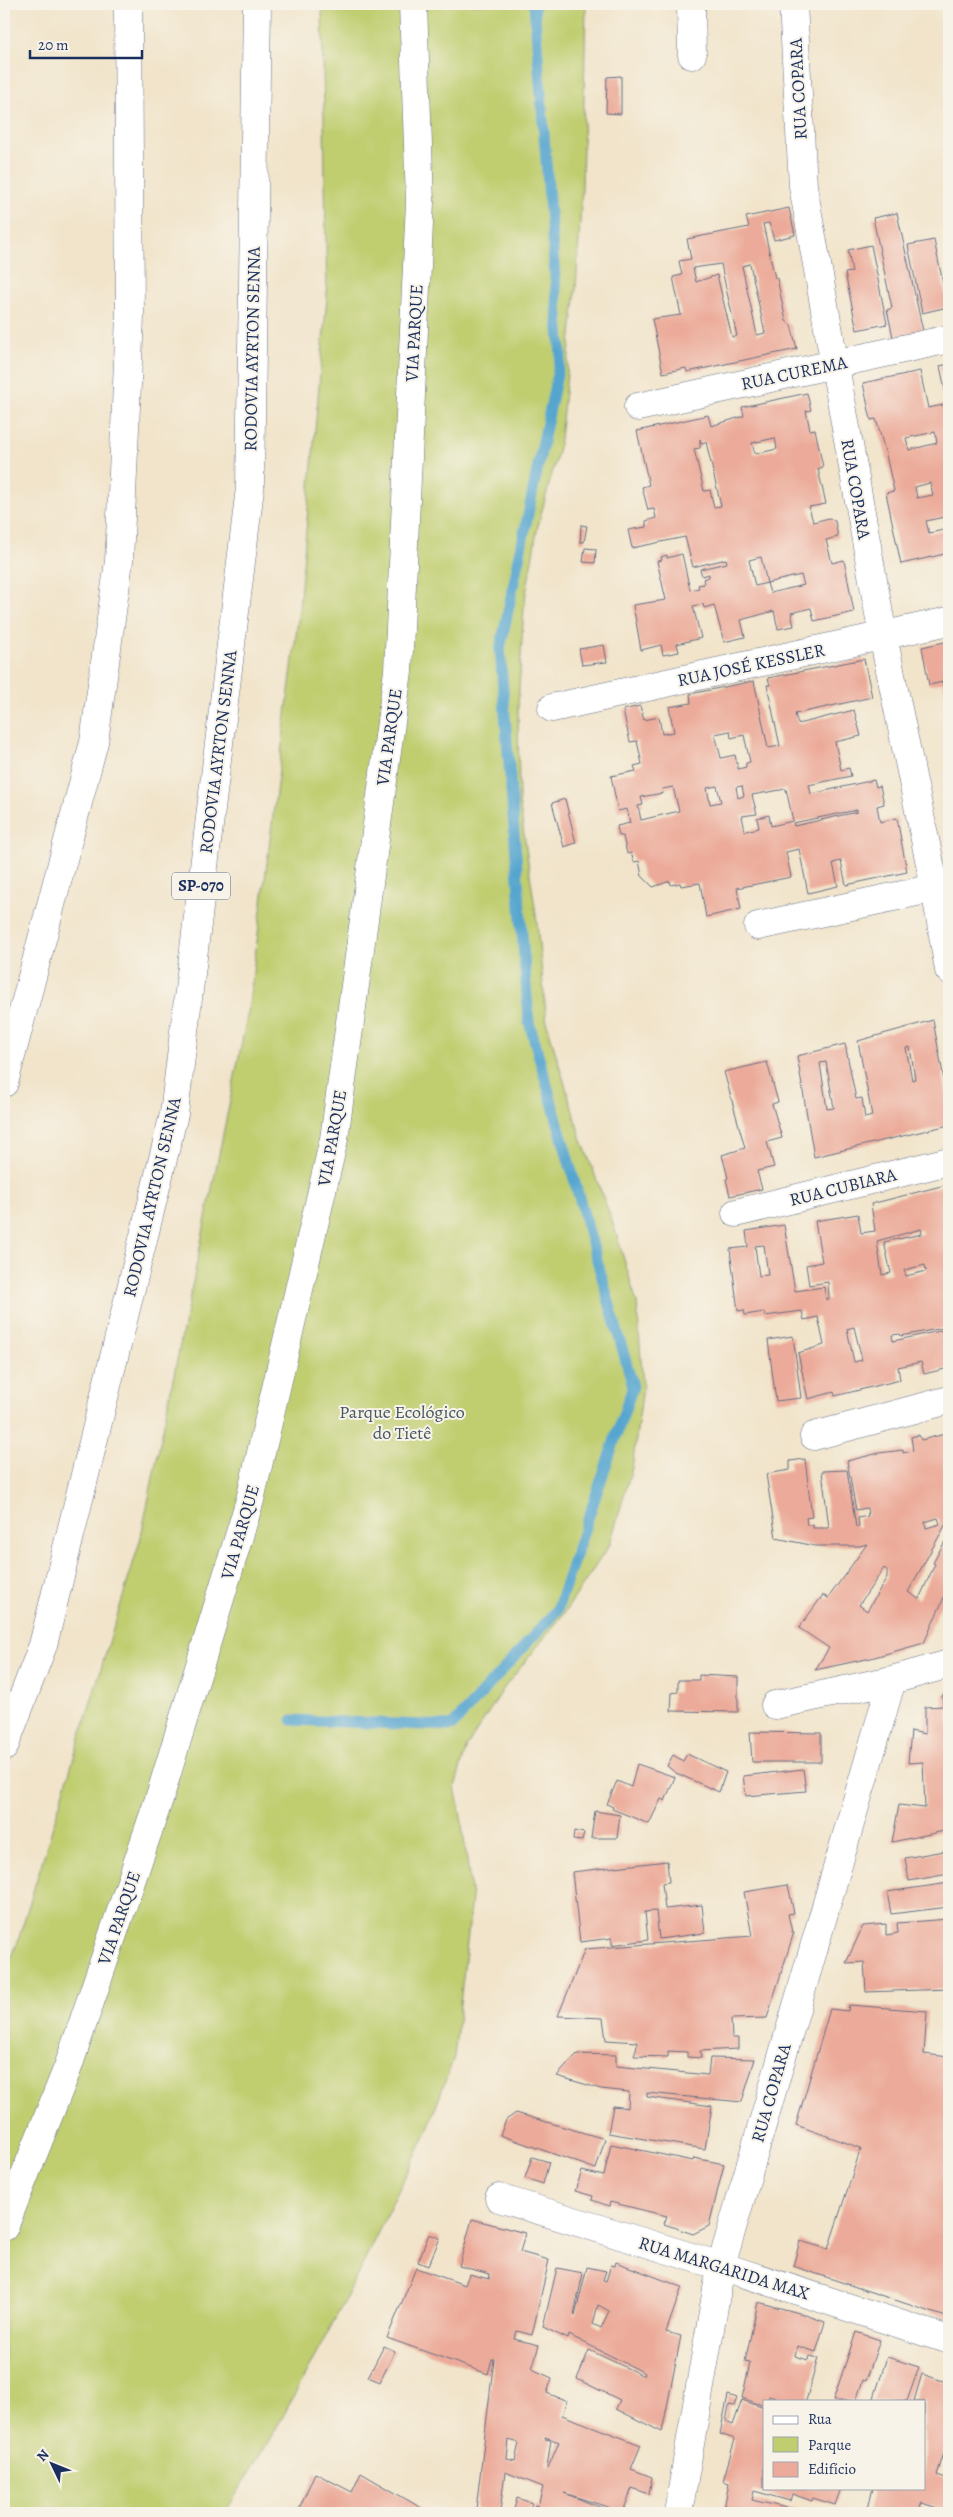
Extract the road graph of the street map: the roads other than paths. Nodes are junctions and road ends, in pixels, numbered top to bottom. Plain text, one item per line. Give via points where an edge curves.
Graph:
1 (128, 4) edge
2 (257, 4) edge
3 (413, 4) edge
4 (692, 4) edge
5 (793, 4) edge
6 (692, 55) dead end
7 (949, 339) edge
8 (833, 364) junction
9 (638, 407) dead end
10 (949, 621) edge
11 (883, 636) junction
12 (552, 708) dead end
13 (942, 887) edge
14 (758, 926) dead end
15 (949, 970) edge
16 (4, 1082) edge
17 (949, 1161) edge
18 (736, 1213) dead end
19 (949, 1400) edge
20 (814, 1436) dead end
21 (949, 1664) edge
22 (892, 1680) junction
23 (775, 1705) dead end
24 (4, 1747) edge
25 (499, 2198) dead end
26 (4, 2227) edge
27 (721, 2266) junction
28 (949, 2340) edge
29 (678, 2513) edge

1 - 16 main road via 130,317 119,561 94,742
2 - 24 main road, RODOVIA AYRTON SENNA / SP-070 via 250,488 174,1114 43,1645
3 - 26 main road, VIA PARQUE via 420,202 398,671 334,1139 239,1538 160,1796 68,2067
4 - 6 main road
5 - 8 main road, RUA COPARA via 803,186
7 - 8 main road, RUA CUREMA
8 - 9 main road, RUA CUREMA
8 - 11 main road, RUA COPARA
10 - 11 main road, RUA JOSÉ KESSLER
11 - 12 main road, RUA JOSÉ KESSLER
11 - 13 main road, RUA COPARA
13 - 14 main road
13 - 15 main road, RUA COPARA
17 - 18 main road, RUA CUBIARA
19 - 20 main road
21 - 22 main road
22 - 23 main road
22 - 27 main road, RUA COPARA
25 - 27 main road, RUA MARGARIDA MAX
27 - 28 main road, RUA MARGARIDA MAX
27 - 29 main road, RUA COPARA

